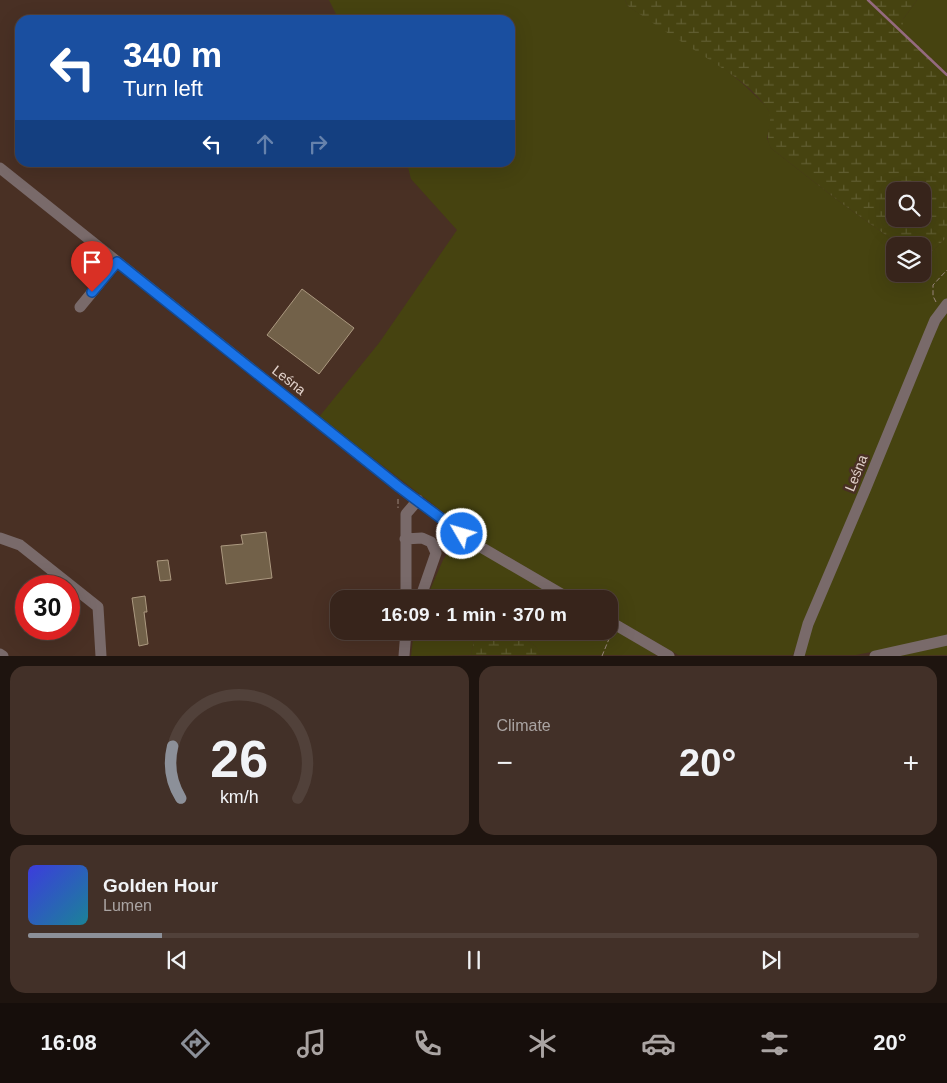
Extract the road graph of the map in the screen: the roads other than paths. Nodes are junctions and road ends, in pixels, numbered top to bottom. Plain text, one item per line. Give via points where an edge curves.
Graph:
1 (0, 168) edge
2 (117, 262) junction
3 (80, 307) dead end
4 (944, 308) edge
5 (418, 500) junction
6 (0, 538) edge
7 (405, 539) junction
8 (406, 590) edge
9 (423, 590) edge
10 (555, 590) edge
11 (618, 626) edge
12 (405, 640) edge
13 (947, 640) edge
14 (101, 656) edge
15 (404, 656) edge
16 (669, 656) edge
17 (799, 656) edge
18 (875, 656) edge

1 - 2 street, Leśna
2 - 3 street
2 - 5 street, Leśna
4 - 17 street, Leśna via 929,333 808,624
5 - 7 street via 406,514
5 - 10 street, Leśna via 479,546
6 - 14 street via 20,545 98,608
7 - 8 street
7 - 9 street via 422,538 431,542 436,552
11 - 16 street
12 - 15 street
13 - 18 street

